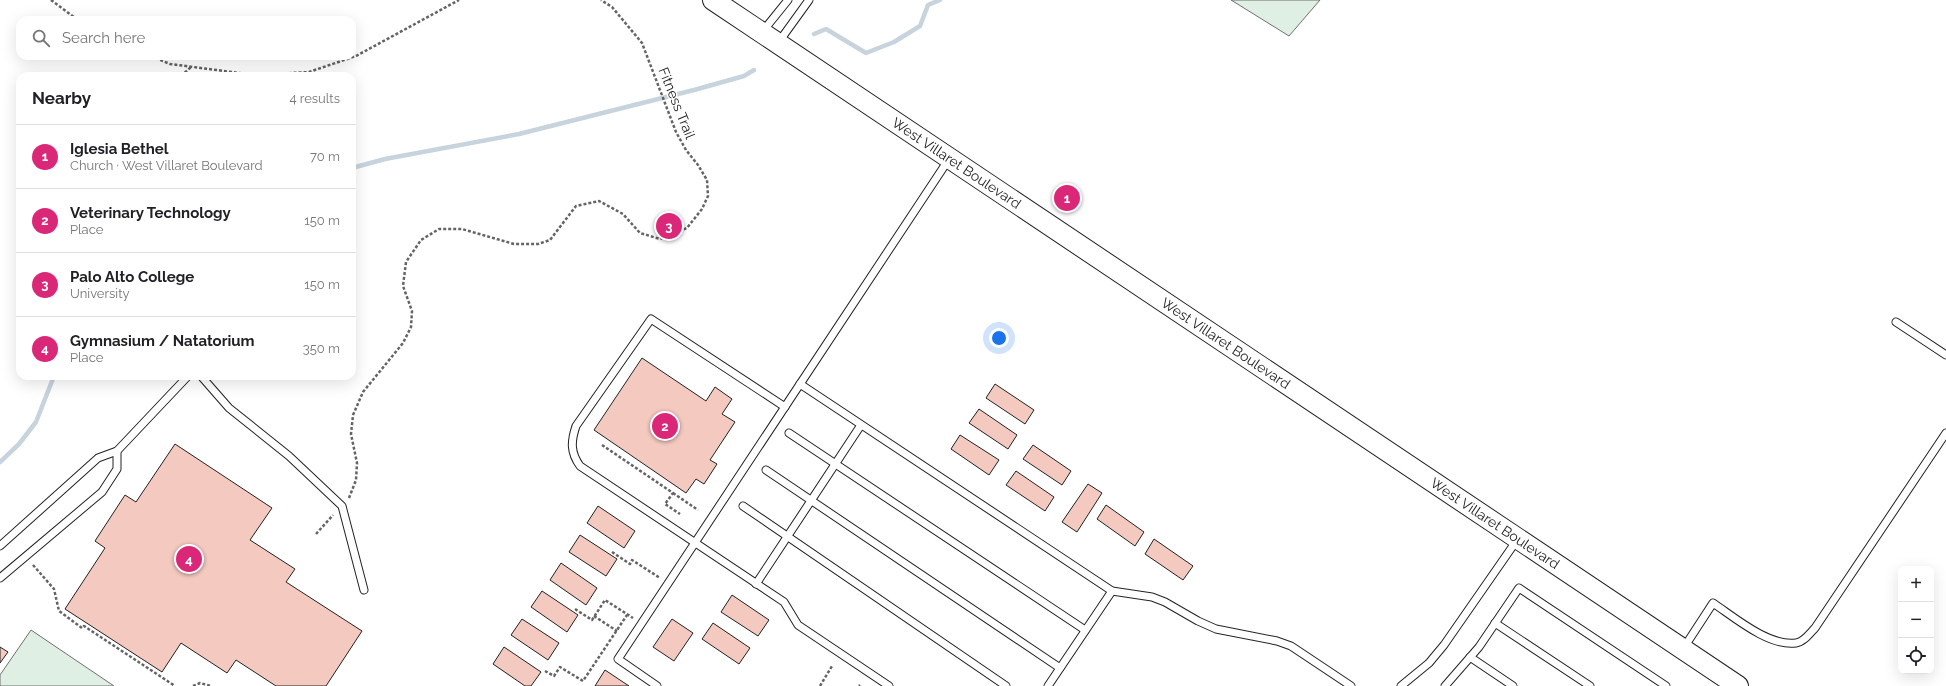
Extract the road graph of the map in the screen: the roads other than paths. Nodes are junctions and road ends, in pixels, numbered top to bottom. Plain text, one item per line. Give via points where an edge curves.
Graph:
1 (713, 0) edge
2 (788, 0) edge
3 (809, 0) edge
4 (770, 38) junction
5 (950, 158) junction
6 (1896, 322) dead end
7 (1946, 355) edge
8 (184, 380) edge
9 (204, 380) edge
10 (800, 384) junction
11 (785, 406) junction
12 (861, 425) junction
13 (1946, 432) edge
14 (789, 434) dead end
15 (118, 451) junction
16 (835, 464) junction
17 (766, 470) dead end
18 (811, 500) junction
19 (743, 506) dead end
20 (787, 536) junction
21 (1518, 538) junction
22 (694, 542) junction
23 (0, 546) edge
24 (0, 578) edge
25 (756, 584) junction
26 (364, 590) dead end
27 (1112, 591) junction
28 (1495, 623) junction
29 (1085, 630) junction
30 (1683, 649) junction
31 (1470, 657) junction
32 (1060, 668) junction
33 (657, 686) edge
34 (889, 686) edge
35 (1006, 686) edge
36 (1048, 686) edge
37 (1352, 686) edge
38 (1401, 686) edge
39 (1445, 686) edge
40 (1513, 686) edge
41 (1590, 686) edge
42 (1666, 686) edge
43 (1738, 686) edge

1 - 4 street, West Villaret Boulevard
2 - 4 lane
3 - 4 lane
4 - 5 street, West Villaret Boulevard
5 - 10 lane
5 - 21 street, West Villaret Boulevard
6 - 7 lane
8 - 15 lane
9 - 26 lane via 229,408 289,456 342,506
10 - 11 lane
10 - 12 lane
11 - 22 lane
11 - 22 lane via 651,319 576,426 572,450 580,466
12 - 16 lane
12 - 27 lane
13 - 30 lane via 1815,628 1806,637 1797,643 1770,640 1713,603
14 - 16 lane
15 - 23 lane via 98,458
15 - 24 lane via 117,469 102,492
16 - 18 lane
16 - 29 lane
17 - 18 lane
18 - 20 lane
18 - 32 lane
19 - 20 lane
20 - 25 lane
20 - 35 lane
21 - 30 street, West Villaret Boulevard
21 - 38 lane via 1444,646 1429,663
22 - 25 lane
22 - 33 lane via 618,660
25 - 34 lane via 784,602 798,625
27 - 29 lane
27 - 37 lane via 1152,597 1216,629 1291,646
28 - 31 lane
28 - 41 lane
28 - 42 lane via 1519,588
29 - 32 lane
30 - 43 street, West Villaret Boulevard
31 - 39 lane
31 - 40 lane
32 - 36 lane

